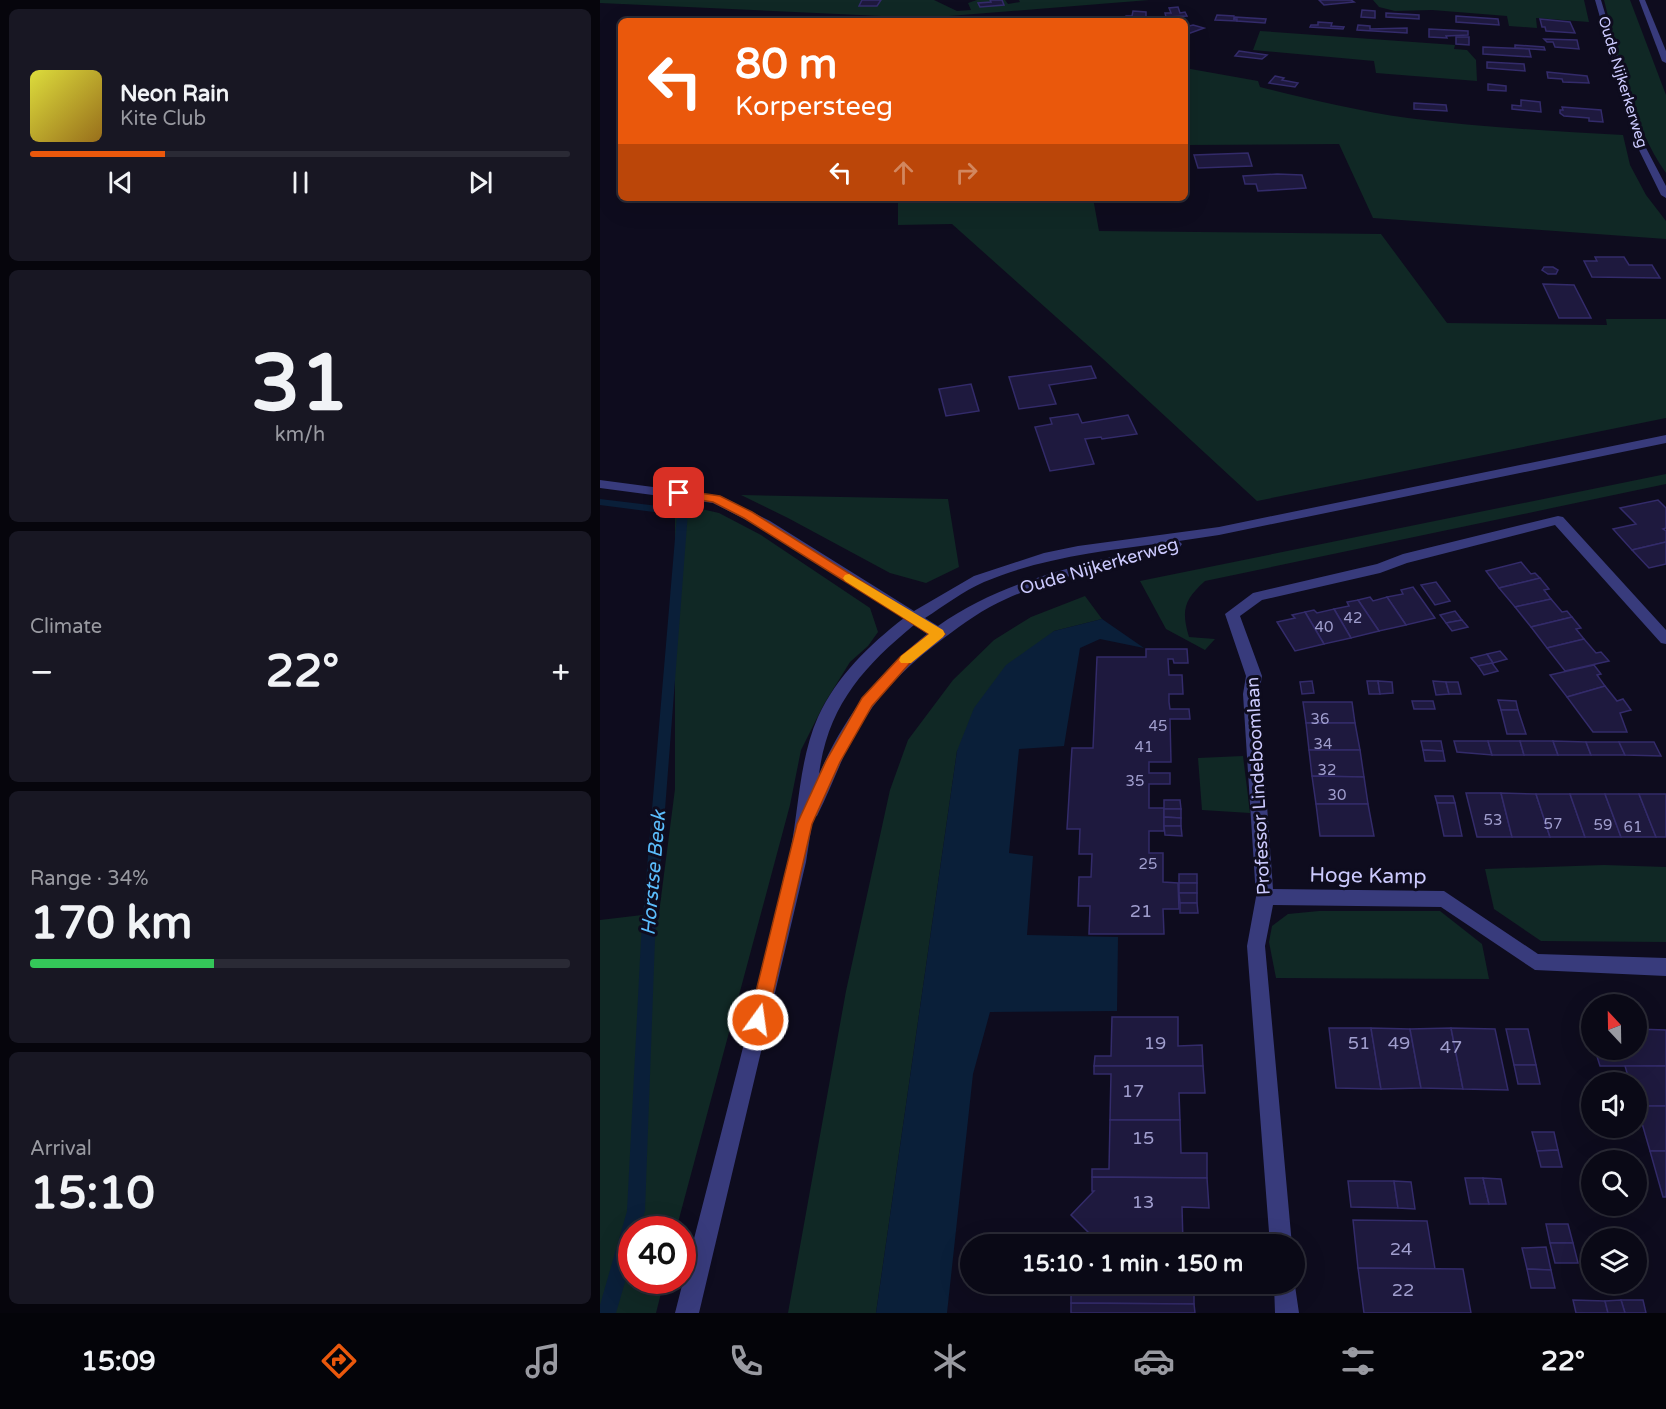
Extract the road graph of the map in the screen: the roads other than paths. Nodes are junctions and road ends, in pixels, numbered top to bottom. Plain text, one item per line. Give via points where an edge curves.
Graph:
1 (1598, 0) edge
2 (1642, 0) edge
3 (1666, 61) edge
4 (1666, 195) edge
5 (1663, 441) edge
6 (600, 484) edge
7 (1219, 531) junction
8 (914, 618) junction
9 (939, 634) junction
10 (1666, 639) edge
11 (804, 824) junction
12 (1265, 897) junction
13 (1666, 967) edge
14 (1280, 1234) edge
15 (1285, 1294) edge
16 (687, 1313) edge
17 (1287, 1313) edge

1 - 4 street, Oude Nijkerkerweg via 1641,146
2 - 3 street
5 - 7 street, Oude Nijkerkerweg
6 - 8 street via 716,499 765,524
7 - 8 street, Oude Nijkerkerweg via 1044,558 979,579
7 - 9 street, Oude Nijkerkerweg via 1019,588 985,603
8 - 9 street
8 - 11 street, Oude Nijkerkerweg via 860,665 826,717 814,751
9 - 11 street, Oude Nijkerkerweg via 904,661 867,702
10 - 12 street, Professor Lindeboomlaan via 1558,520 1258,596 1233,614 1254,676 1251,694
11 - 16 street, Oude Nijkerkerweg
12 - 13 street, Hoge Kamp via 1444,899 1535,962
12 - 14 street, Professor Lindeboomlaan via 1256,946
15 - 17 street

